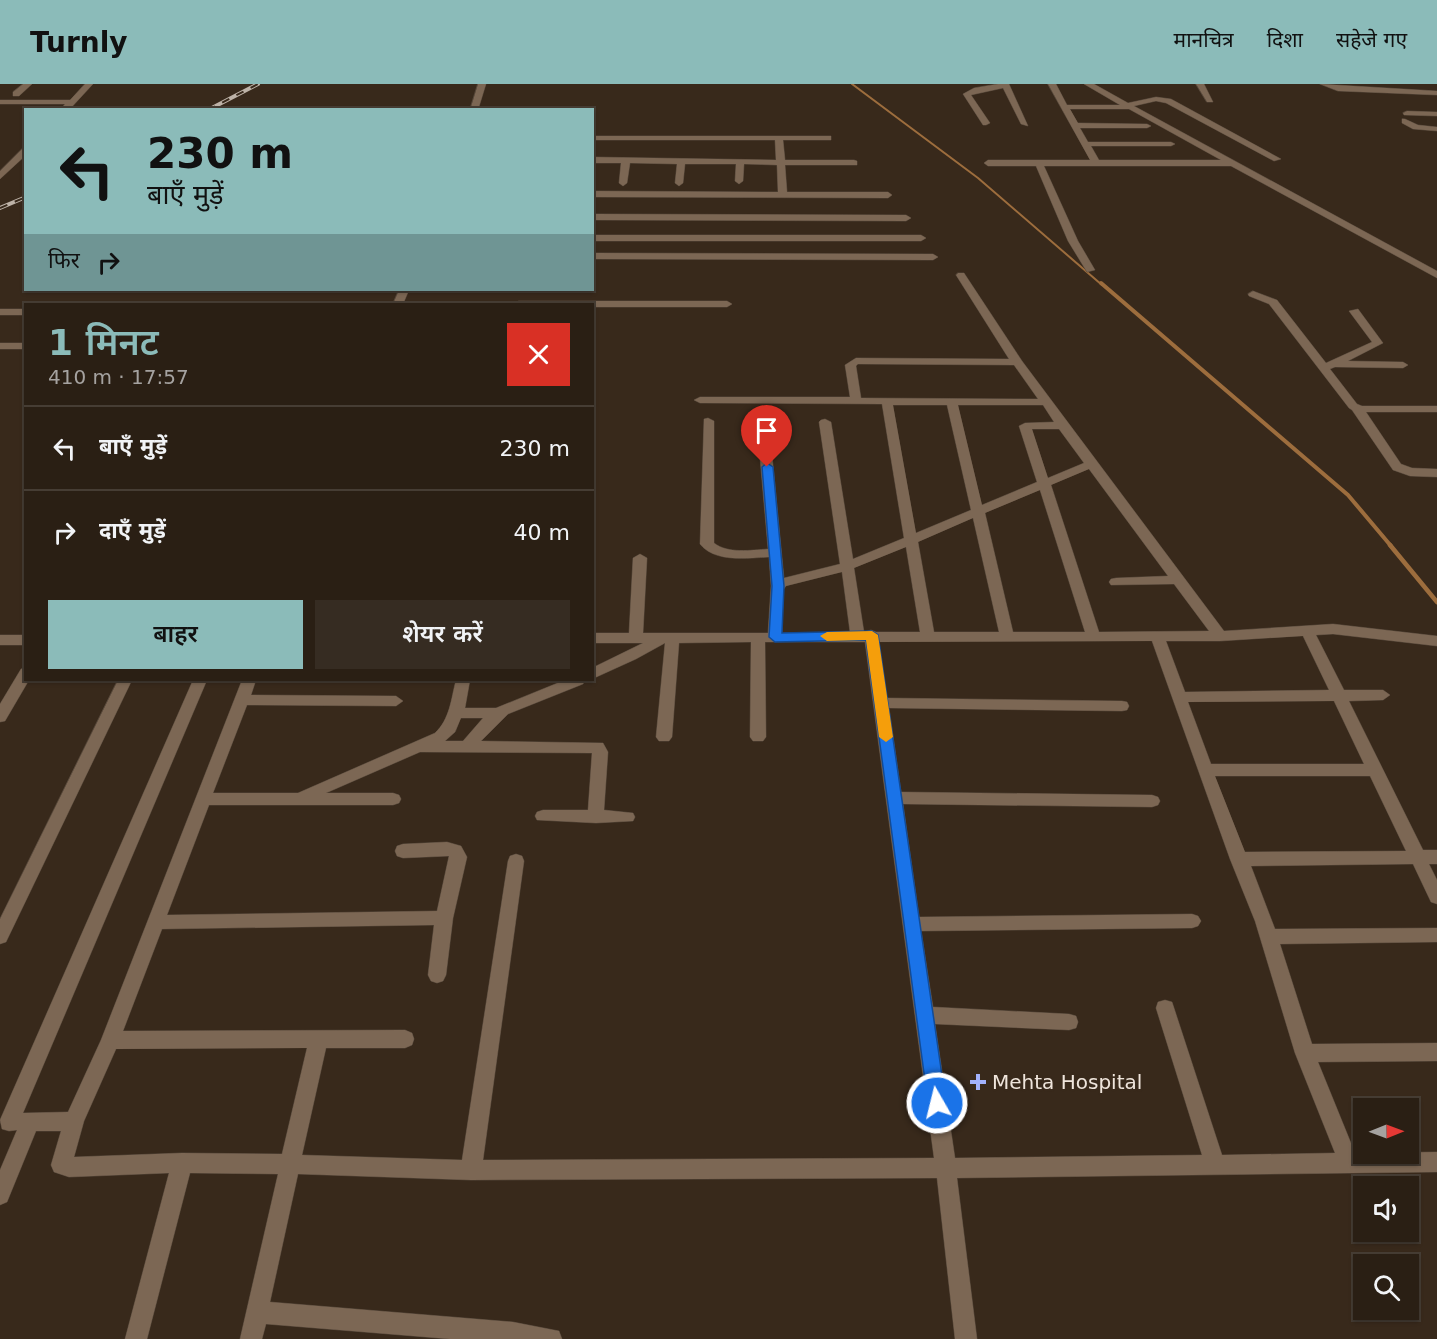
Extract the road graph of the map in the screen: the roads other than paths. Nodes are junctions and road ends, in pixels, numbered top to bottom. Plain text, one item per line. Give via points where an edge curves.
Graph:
1 (28, 84) edge
2 (89, 84) edge
3 (482, 84) edge
4 (1005, 84) edge
5 (1052, 84) edge
6 (1088, 84) edge
7 (1200, 84) edge
8 (1324, 84) edge
9 (1396, 84) edge
10 (1405, 93) junction
11 (1437, 93) edge
12 (16, 94) dead end
13 (1210, 100) dead end
14 (0, 102) edge
15 (71, 102) junction
16 (1130, 106) junction
17 (1063, 107) junction
18 (66, 108) edge
19 (475, 108) edge
20 (1437, 114) edge
21 (986, 123) dead end
22 (1025, 124) dead end
23 (1073, 125) junction
24 (1147, 126) dead end
25 (1437, 129) edge
26 (594, 138) edge
27 (666, 138) junction
28 (779, 138) junction
29 (828, 138) dead end
30 (1084, 144) junction
31 (1172, 144) dead end
32 (24, 152) edge
33 (0, 158) edge
34 (17, 158) junction
35 (1277, 159) dead end
36 (594, 160) edge
37 (626, 160) junction
38 (666, 161) junction
39 (681, 161) junction
40 (782, 161) junction
41 (740, 162) junction
42 (854, 163) dead end
43 (988, 163) dead end
44 (1040, 163) junction
45 (1096, 163) junction
46 (1234, 163) junction
47 (0, 176) edge
48 (739, 181) dead end
49 (623, 183) dead end
50 (679, 183) dead end
51 (594, 194) edge
52 (743, 194) junction
53 (783, 195) junction
54 (888, 195) dead end
55 (594, 217) edge
56 (699, 218) junction
57 (743, 218) junction
58 (874, 218) junction
59 (906, 218) dead end
60 (594, 238) edge
61 (670, 238) junction
62 (698, 238) junction
63 (853, 238) junction
64 (877, 238) junction
65 (921, 238) dead end
66 (594, 256) edge
67 (669, 257) junction
68 (818, 257) junction
69 (933, 257) dead end
70 (1090, 270) dead end
71 (960, 275) dead end
72 (1437, 275) edge
73 (1252, 294) dead end
74 (594, 304) edge
75 (727, 304) dead end
76 (1354, 310) dead end
77 (0, 312) edge
78 (24, 312) edge
79 (0, 346) edge
80 (24, 346) edge
81 (1017, 362) junction
82 (1403, 365) dead end
83 (1329, 366) junction
84 (700, 400) dead end
85 (856, 402) junction
86 (887, 402) junction
87 (952, 402) junction
88 (1045, 402) junction
89 (1357, 408) junction
90 (1437, 409) edge
91 (708, 421) dead end
92 (825, 422) dead end
93 (764, 424) dead end
94 (1062, 425) junction
95 (1091, 464) junction
96 (1437, 473) edge
97 (1045, 482) junction
98 (977, 511) junction
99 (911, 539) junction
100 (775, 552) junction
101 (640, 558) dead end
102 (846, 567) junction
103 (1178, 580) junction
104 (1116, 582) dead end
105 (778, 586) junction
106 (1307, 630) junction
107 (865, 636) junction
108 (928, 636) junction
109 (1007, 636) junction
110 (1220, 636) junction
111 (758, 637) junction
112 (775, 637) junction
113 (1094, 637) junction
114 (1158, 637) junction
115 (594, 638) edge
116 (636, 638) junction
117 (666, 638) junction
118 (0, 640) edge
119 (24, 640) edge
120 (1437, 641) edge
121 (594, 673) edge
122 (24, 677) edge
123 (125, 681) edge
124 (200, 681) edge
125 (249, 681) edge
126 (464, 681) edge
127 (576, 681) edge
128 (1383, 695) dead end
129 (1338, 696) junction
130 (1178, 697) junction
131 (240, 700) junction
132 (396, 701) dead end
133 (880, 703) junction
134 (1122, 706) dead end
135 (456, 713) junction
136 (498, 713) junction
137 (0, 717) edge
138 (664, 737) dead end
139 (758, 737) dead end
140 (420, 747) junction
141 (467, 747) junction
142 (1205, 770) junction
143 (1375, 770) junction
144 (298, 798) junction
145 (895, 798) junction
146 (203, 799) junction
147 (393, 799) dead end
148 (1152, 801) dead end
149 (543, 816) dead end
150 (596, 817) junction
151 (627, 817) dead end
152 (403, 851) dead end
153 (1437, 857) edge
154 (1419, 858) junction
155 (1238, 859) junction
156 (516, 861) dead end
157 (1437, 897) edge
158 (444, 918) junction
159 (1192, 921) dead end
160 (157, 922) junction
161 (913, 924) junction
162 (1437, 936) edge
163 (0, 937) edge
164 (1269, 937) junction
165 (437, 975) dead end
166 (1165, 1008) dead end
167 (925, 1015) junction
168 (1069, 1023) dead end
169 (318, 1039) junction
170 (405, 1039) dead end
171 (110, 1040) junction
172 (1437, 1052) edge
173 (1305, 1053) junction
174 (74, 1121) junction
175 (4, 1122) edge
176 (30, 1122) junction
177 (1437, 1162) edge
178 (182, 1163) junction
179 (289, 1164) junction
180 (1349, 1164) junction
181 (1216, 1166) junction
182 (946, 1168) junction
183 (471, 1170) junction
184 (0, 1195) edge
185 (257, 1312) junction
186 (136, 1339) edge
187 (251, 1339) edge
188 (551, 1339) edge
189 (966, 1339) edge

1 - 12 street
2 - 15 street
3 - 19 street
4 - 21 street via 967,94
4 - 22 street
5 - 17 street
6 - 16 street
7 - 13 street
8 - 10 street via 1338,89
9 - 10 street
10 - 11 street
14 - 15 street
15 - 18 street
16 - 17 street
16 - 35 street via 1156,99 1168,101
16 - 46 street
17 - 23 street
20 - 25 street via 1406,117 1416,127
23 - 24 street
23 - 30 street
26 - 27 street
27 - 28 street
27 - 38 street
28 - 29 street
28 - 40 street
30 - 31 street
30 - 45 street
32 - 34 street
33 - 34 street
34 - 47 street
36 - 37 street
37 - 38 street
37 - 49 street
38 - 39 street
39 - 41 street
39 - 50 street
40 - 41 street
40 - 42 street
40 - 53 street
41 - 48 street
43 - 44 street
44 - 45 street
44 - 70 street via 1073,241
45 - 46 street
46 - 72 street
51 - 52 street
52 - 53 street
52 - 57 street
53 - 54 street
55 - 56 street
56 - 57 street
56 - 62 street
57 - 58 street
58 - 59 street
58 - 64 street
60 - 61 street
61 - 62 street
61 - 67 street
62 - 63 street
63 - 64 street
63 - 68 street
64 - 65 street
66 - 67 street
67 - 68 street
68 - 69 street
71 - 81 street
73 - 83 street via 1273,302
74 - 75 street
76 - 83 street via 1378,343
77 - 78 street
79 - 80 street
81 - 85 street via 856,361 850,365
81 - 88 street
82 - 83 street
83 - 89 street via 1348,402
84 - 85 street
85 - 86 street
86 - 87 street
86 - 99 street
87 - 88 street
87 - 98 street
88 - 94 street
89 - 90 street
89 - 96 street via 1397,467 1410,472
91 - 100 street via 707,544 724,553
92 - 102 street
93 - 100 street
94 - 95 street
94 - 97 street via 1025,426
95 - 97 street
95 - 103 street
97 - 98 street
97 - 113 street
98 - 99 street
98 - 109 street
99 - 102 street
99 - 108 street
100 - 105 street
101 - 116 street
102 - 105 street
102 - 107 street
103 - 104 street
103 - 110 street
105 - 112 street
106 - 110 street
106 - 120 street via 1348,630
106 - 129 street
107 - 108 street
107 - 112 street
107 - 133 street
108 - 109 street
109 - 113 street
110 - 114 street
111 - 112 street
111 - 117 street
111 - 139 street
113 - 114 street
114 - 130 street
115 - 116 street
116 - 117 street
117 - 121 street
117 - 138 street
118 - 119 street
122 - 137 street
123 - 163 street
124 - 175 street
125 - 131 street
126 - 135 street
127 - 136 street
128 - 129 street
129 - 130 street
129 - 143 street
130 - 142 street
131 - 132 street
131 - 146 street
133 - 134 street
133 - 145 street
135 - 136 street
135 - 140 street via 446,733
136 - 141 street
140 - 141 street
140 - 144 street
141 - 150 street via 598,747
142 - 143 street
142 - 155 street
143 - 154 street
144 - 146 street
144 - 147 street
145 - 148 street
145 - 161 street
146 - 160 street
149 - 150 street
150 - 151 street
152 - 158 street via 447,849 459,856
153 - 154 street
154 - 155 street
154 - 157 street
155 - 164 street
156 - 183 street
158 - 160 street
158 - 165 street
159 - 161 street
160 - 171 street
161 - 167 street
162 - 164 street
164 - 173 street
166 - 181 street
167 - 168 street
167 - 182 street
169 - 170 street
169 - 171 street
169 - 179 street
171 - 174 street
172 - 173 street
173 - 180 street
174 - 176 street
174 - 178 street via 61,1165
175 - 176 street
176 - 184 street
177 - 180 street
178 - 179 street
178 - 186 street
179 - 183 street
179 - 185 street
180 - 181 street
181 - 182 street
182 - 183 street
182 - 189 street
185 - 187 street
185 - 188 street

